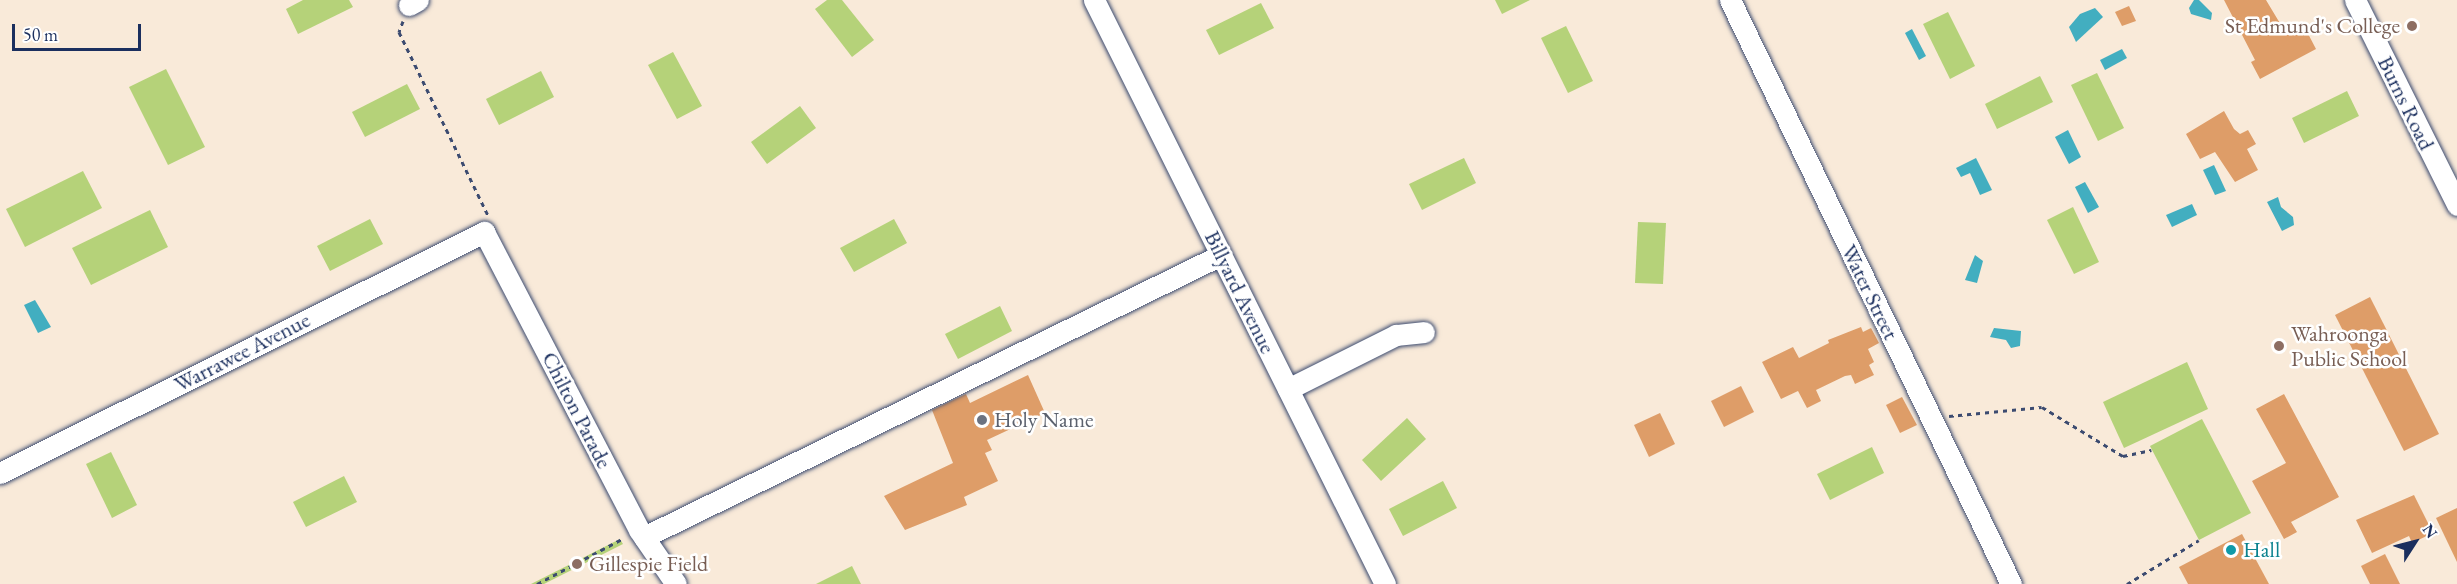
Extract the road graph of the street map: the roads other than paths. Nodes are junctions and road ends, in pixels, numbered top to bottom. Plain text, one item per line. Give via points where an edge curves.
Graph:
1 (1094, 0) edge
2 (1730, 0) edge
3 (2355, 0) edge
4 (2457, 205) edge
5 (484, 232) joint
6 (1221, 255) junction
7 (1424, 332) dead end
8 (1288, 389) junction
9 (0, 473) edge
10 (642, 534) junction
11 (2008, 583) edge
12 (675, 584) edge
13 (1385, 584) edge

1 - 6 street, Billyard Avenue
2 - 11 street, Water Street
3 - 4 street, Burns Road
5 - 9 street, Warrawee Avenue
5 - 10 street, Chilton Parade
6 - 8 street, Billyard Avenue
6 - 10 street
7 - 8 street via 1396,335
8 - 13 street, Billyard Avenue
10 - 12 street, Chilton Parade

